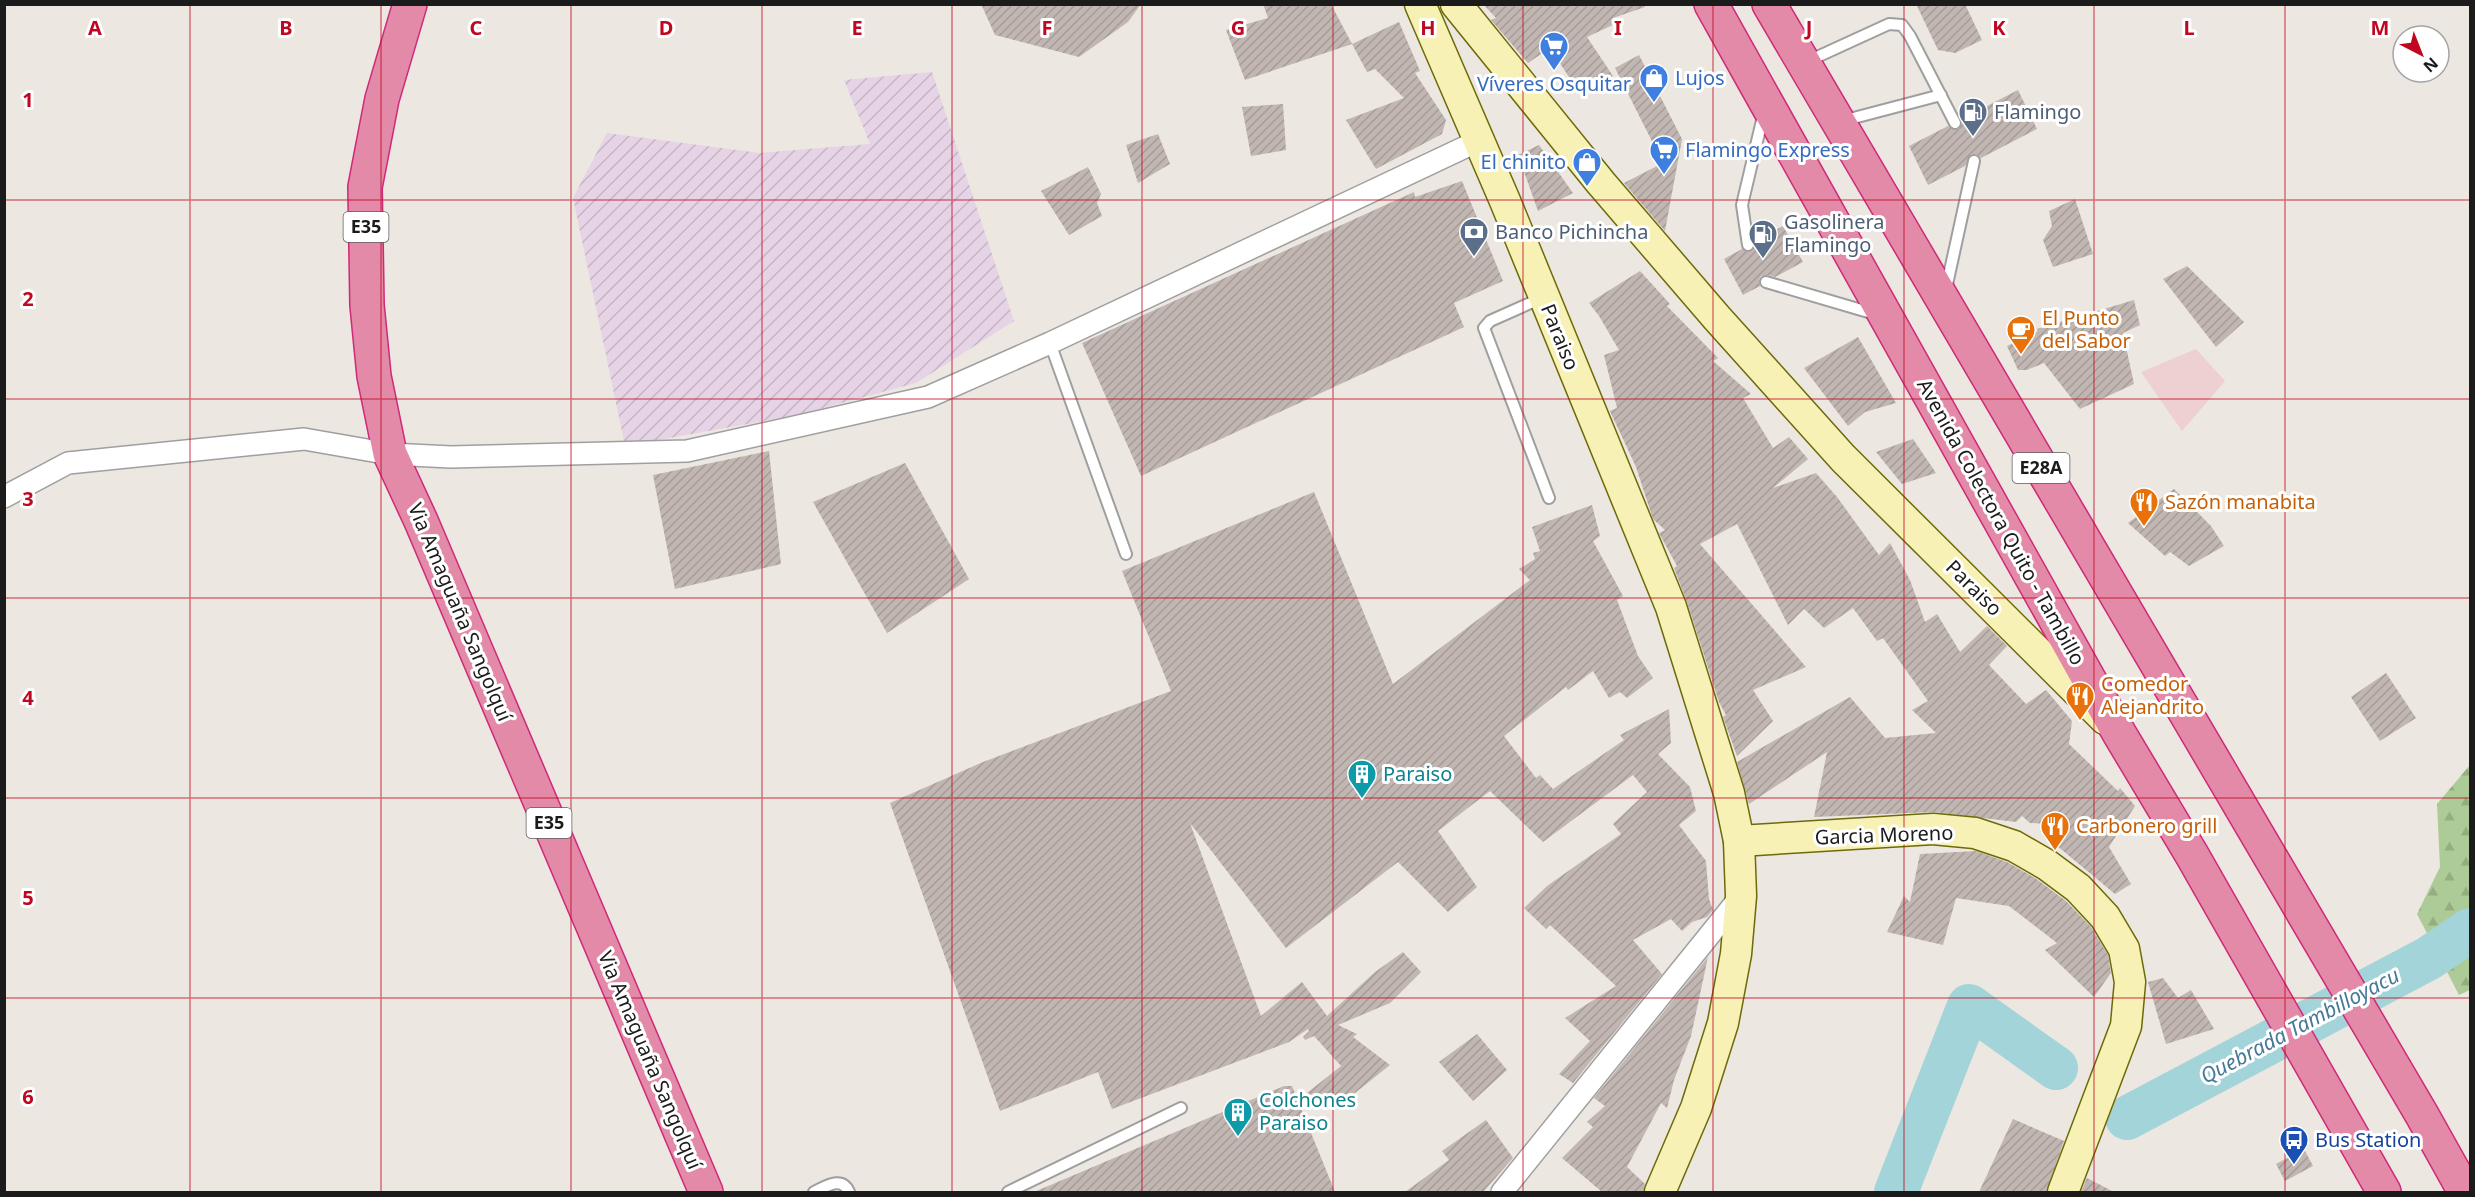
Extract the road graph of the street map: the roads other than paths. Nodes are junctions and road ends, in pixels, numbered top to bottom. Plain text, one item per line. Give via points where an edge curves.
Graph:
1 (410, 4) edge
2 (1420, 4) edge
3 (1456, 4) edge
4 (1711, 4) edge
5 (1769, 4) edge
6 (1803, 64) junction
7 (1941, 95) junction
8 (1766, 103) junction
9 (1837, 123) junction
10 (1955, 123) dead end
11 (1478, 141) junction
12 (1974, 161) dead end
13 (1748, 245) dead end
14 (1766, 282) dead end
15 (1544, 297) junction
16 (1943, 301) junction
17 (1886, 317) junction
18 (1050, 343) junction
19 (390, 454) junction
20 (4, 497) edge
21 (1549, 498) dead end
22 (1126, 554) dead end
23 (2119, 733) junction
24 (1739, 841) junction
25 (1741, 896) junction
26 (1181, 1108) dead end
27 (706, 1192) edge
28 (814, 1192) edge
29 (849, 1192) edge
30 (1008, 1192) edge
31 (1502, 1192) edge
32 (1660, 1192) edge
33 (2063, 1192) edge
34 (2384, 1192) edge
35 (2465, 1192) edge

1 - 19 highway, Via Amaguaña Sangolquí / E35 via 382,99 365,187 367,305 374,376
2 - 11 street, Paraiso
3 - 23 street, Paraiso via 1600,183 1835,449
4 - 8 highway, Avenida Colectora Quito - Tambillo
5 - 6 highway, E28A
6 - 7 lane via 1889,24 1902,25
6 - 9 highway, E28A
7 - 9 lane
7 - 10 lane
8 - 13 lane via 1742,205
8 - 17 highway, Avenida Colectora Quito - Tambillo
9 - 16 highway, E28A
11 - 15 street, Paraiso
11 - 18 street
12 - 16 lane
14 - 17 lane
15 - 21 lane via 1490,321 1484,328
15 - 24 street, Paraiso via 1671,607 1729,793
16 - 35 highway, E28A
17 - 23 highway, Avenida Colectora Quito - Tambillo
18 - 19 street via 928,398 687,451 451,457
18 - 22 lane
19 - 20 street via 304,439 68,463
19 - 27 highway, Via Amaguaña Sangolquí / E35
23 - 34 highway, Avenida Colectora Quito - Tambillo
24 - 25 street, Paraiso
24 - 33 street, Garcia Moreno via 1933,829 1975,833 2014,846 2048,865 2106,917 2124,949 2130,982 2126,1026
25 - 31 street
25 - 32 street, Paraiso via 1736,954 1723,1023 1696,1108
26 - 30 lane
28 - 29 lane via 839,1183

